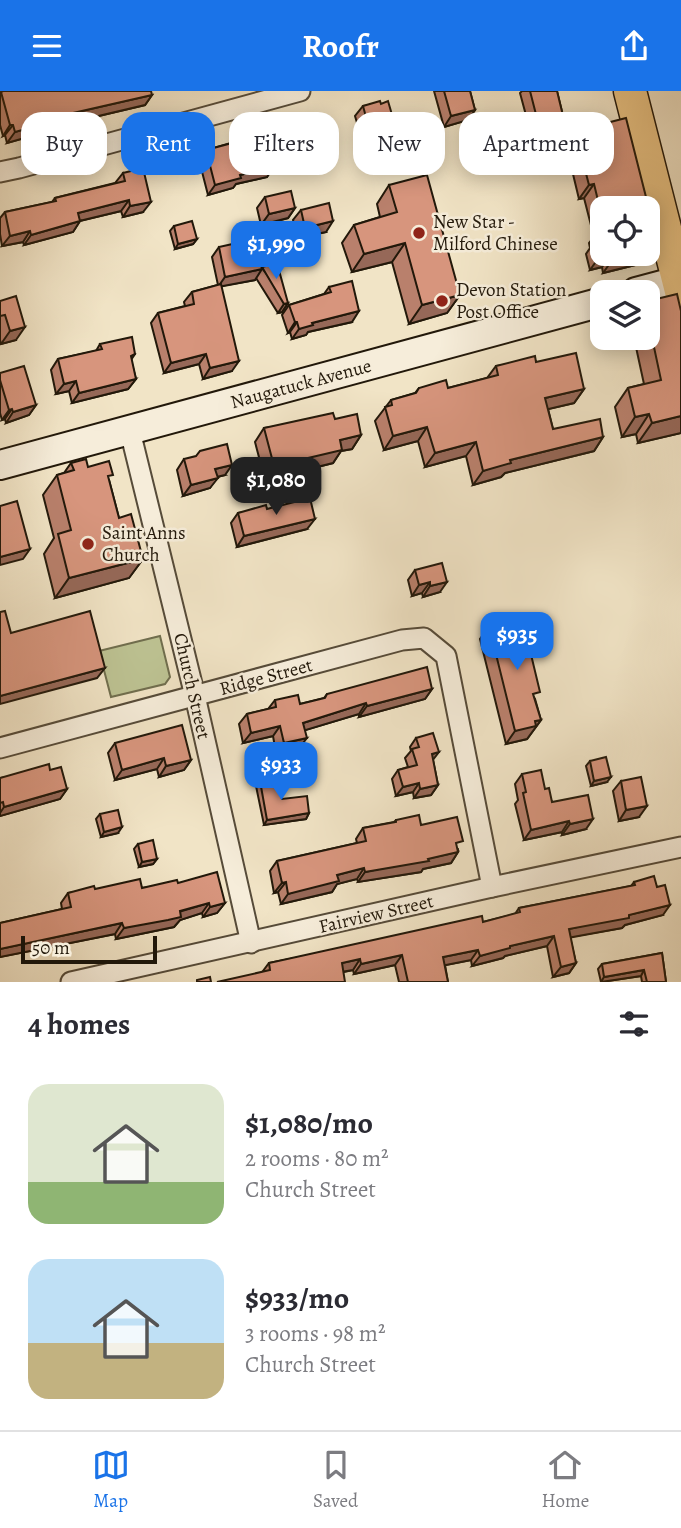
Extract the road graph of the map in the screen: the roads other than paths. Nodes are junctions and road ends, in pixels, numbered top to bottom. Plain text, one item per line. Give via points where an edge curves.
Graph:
1 (300, 91) edge
2 (630, 91) edge
3 (0, 172) edge
4 (680, 284) edge
5 (660, 288) edge
6 (590, 305) edge
7 (130, 431) junction
8 (0, 464) edge
9 (195, 696) junction
10 (0, 748) edge
11 (681, 847) edge
12 (492, 887) junction
13 (251, 943) junction
14 (106, 978) edge
15 (71, 982) edge

1 - 3 street
2 - 4 main road
4 - 5 main road
6 - 7 main road, Naugatuck Avenue
7 - 8 main road, Naugatuck Avenue
7 - 9 street, Church Street
9 - 10 street, Ridge Street
9 - 12 street, Ridge Street via 424,638 446,656
9 - 13 street, Church Street
11 - 12 street, Fairview Street
12 - 13 street, Fairview Street
13 - 14 street, Fairview Street
14 - 15 street, Fairview Street

